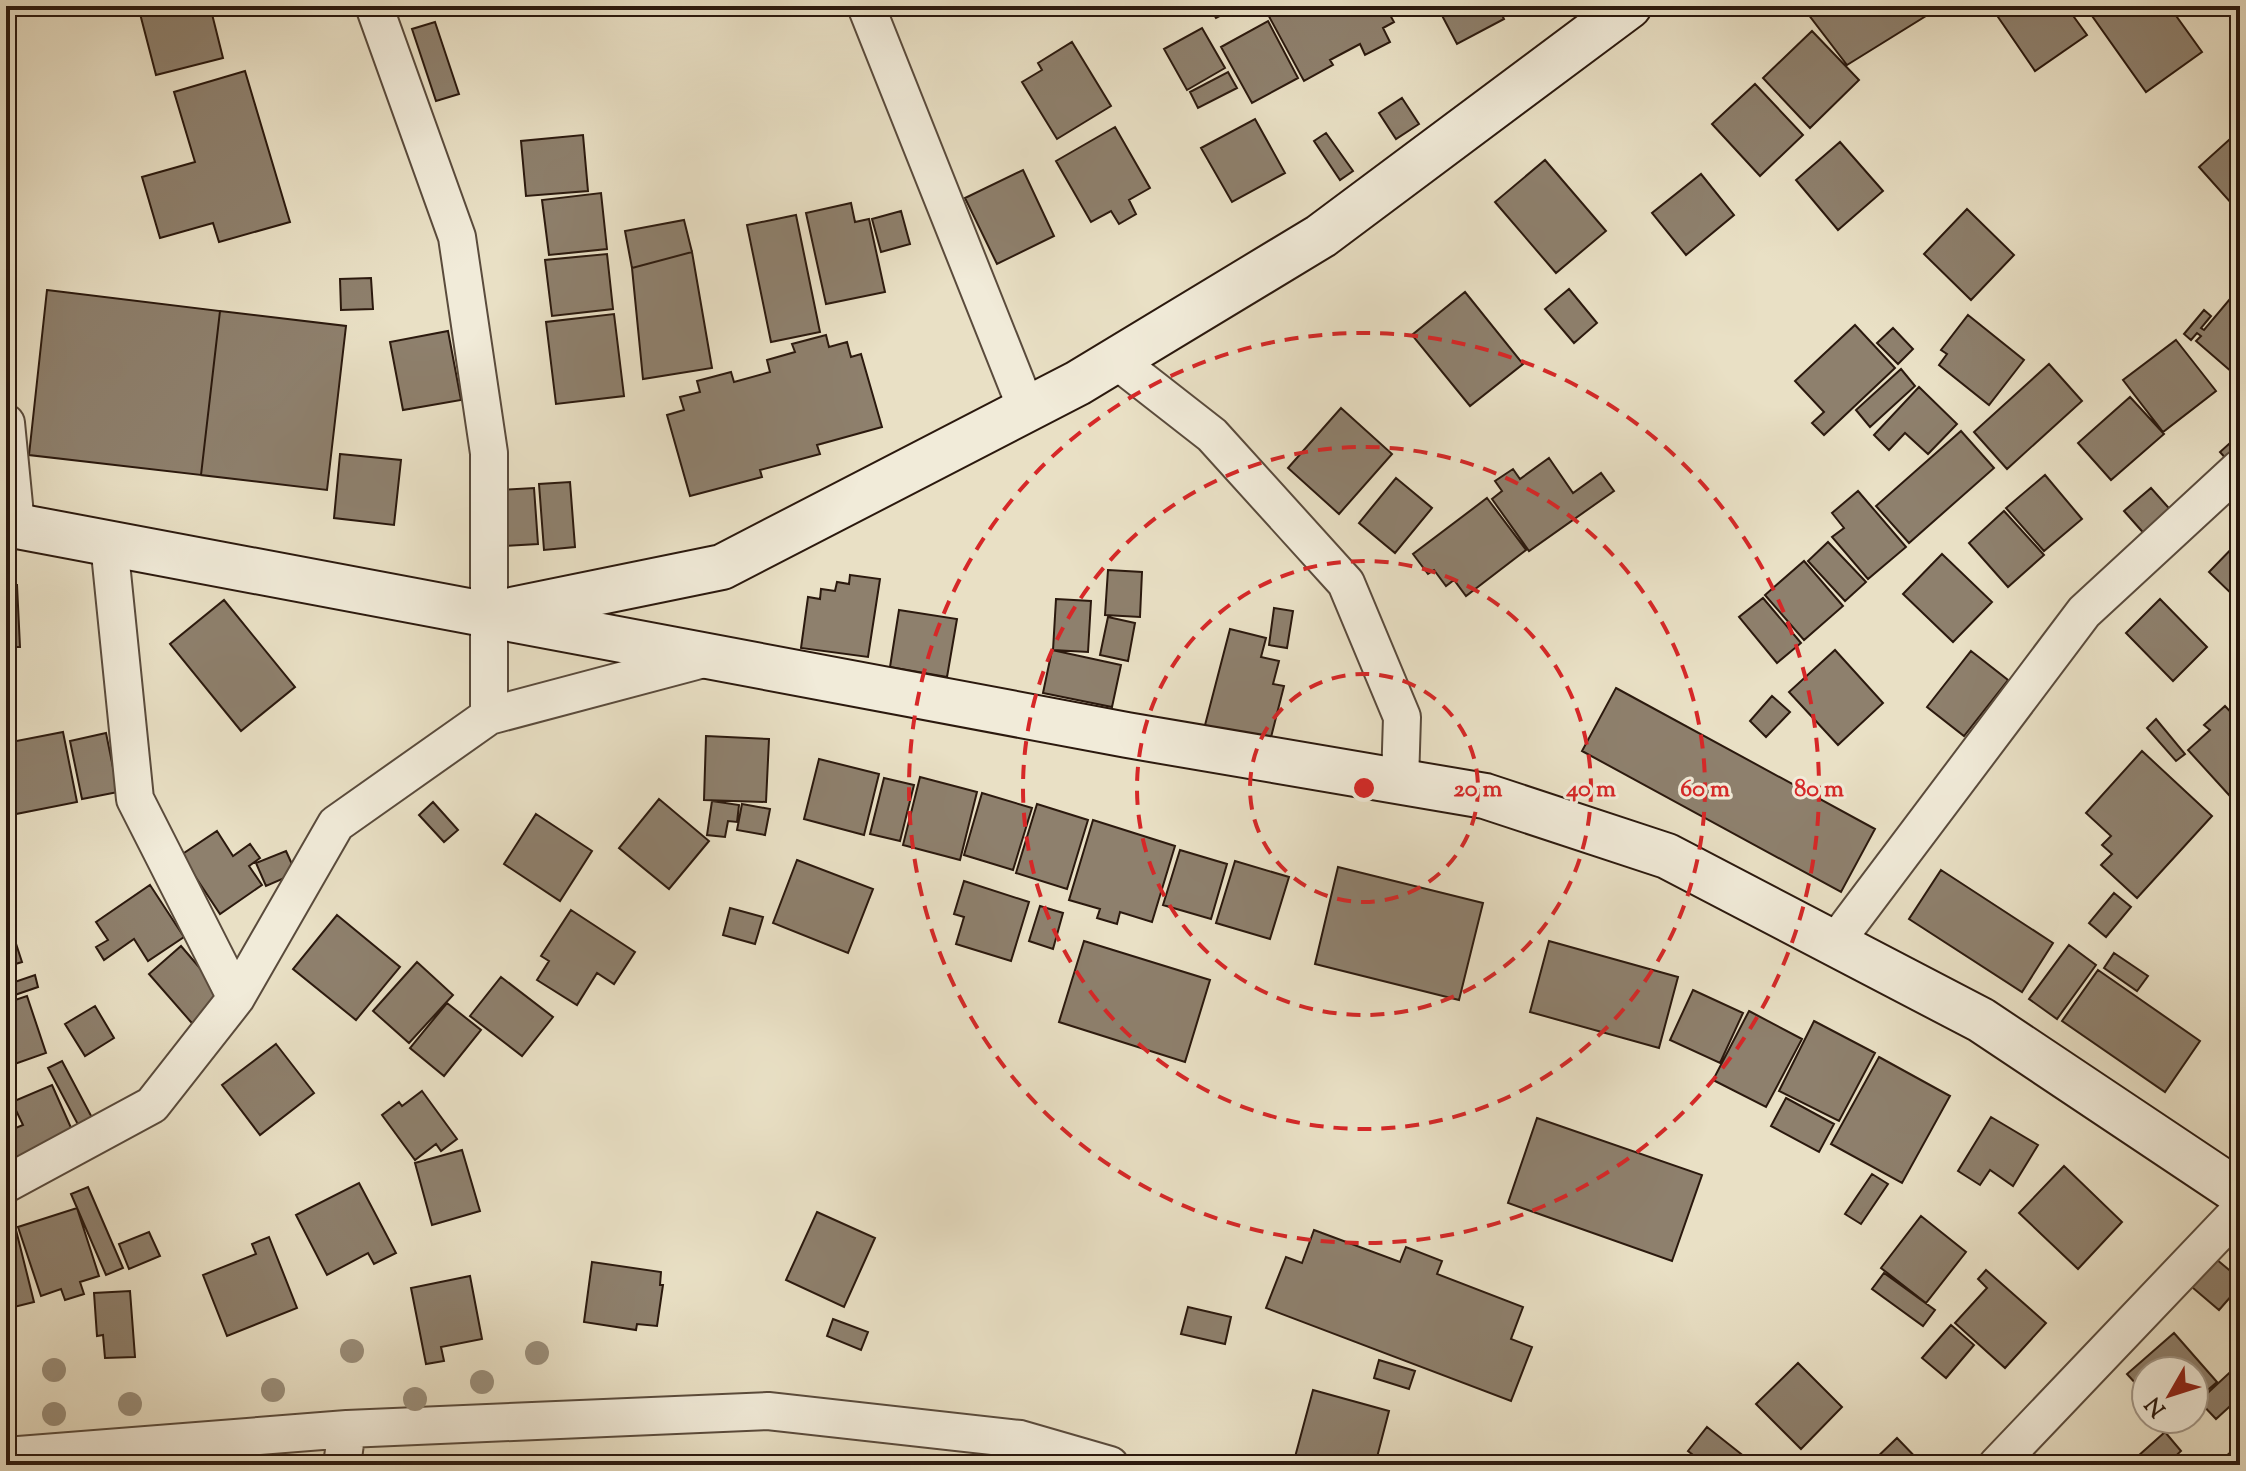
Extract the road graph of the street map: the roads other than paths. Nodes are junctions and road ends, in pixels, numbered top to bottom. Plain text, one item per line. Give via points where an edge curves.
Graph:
1 (374, 6) edge
2 (866, 6) edge
3 (1629, 6) edge
4 (1116, 360) junction
5 (1027, 410) junction
6 (6, 423) edge
7 (2240, 468) edge
8 (11, 524) edge
9 (109, 543) junction
10 (490, 615) junction
11 (713, 657) junction
12 (489, 716) junction
13 (1400, 782) junction
14 (1834, 944) junction
15 (236, 998) junction
16 (6, 1184) edge
17 (2240, 1193) edge
18 (2240, 1210) edge
19 (347, 1429) junction
20 (6, 1456) edge
21 (342, 1465) edge
22 (1110, 1465) edge
23 (1997, 1465) edge

1 - 10 street via 457,237 489,453
2 - 5 street
3 - 4 street via 1321,236
4 - 5 street
4 - 13 street via 1212,435 1346,583 1402,717
5 - 10 street via 722,567
6 - 8 street
7 - 14 street via 2084,612
8 - 9 street
9 - 10 street
9 - 15 street via 135,799
10 - 11 street
10 - 12 street
11 - 12 street
11 - 13 street
12 - 15 street via 336,824
13 - 14 street via 1485,796 1667,856
14 - 17 street via 1981,1020
15 - 16 street via 152,1105
18 - 23 street
19 - 20 street
19 - 21 street
19 - 22 street via 768,1411 1020,1439

